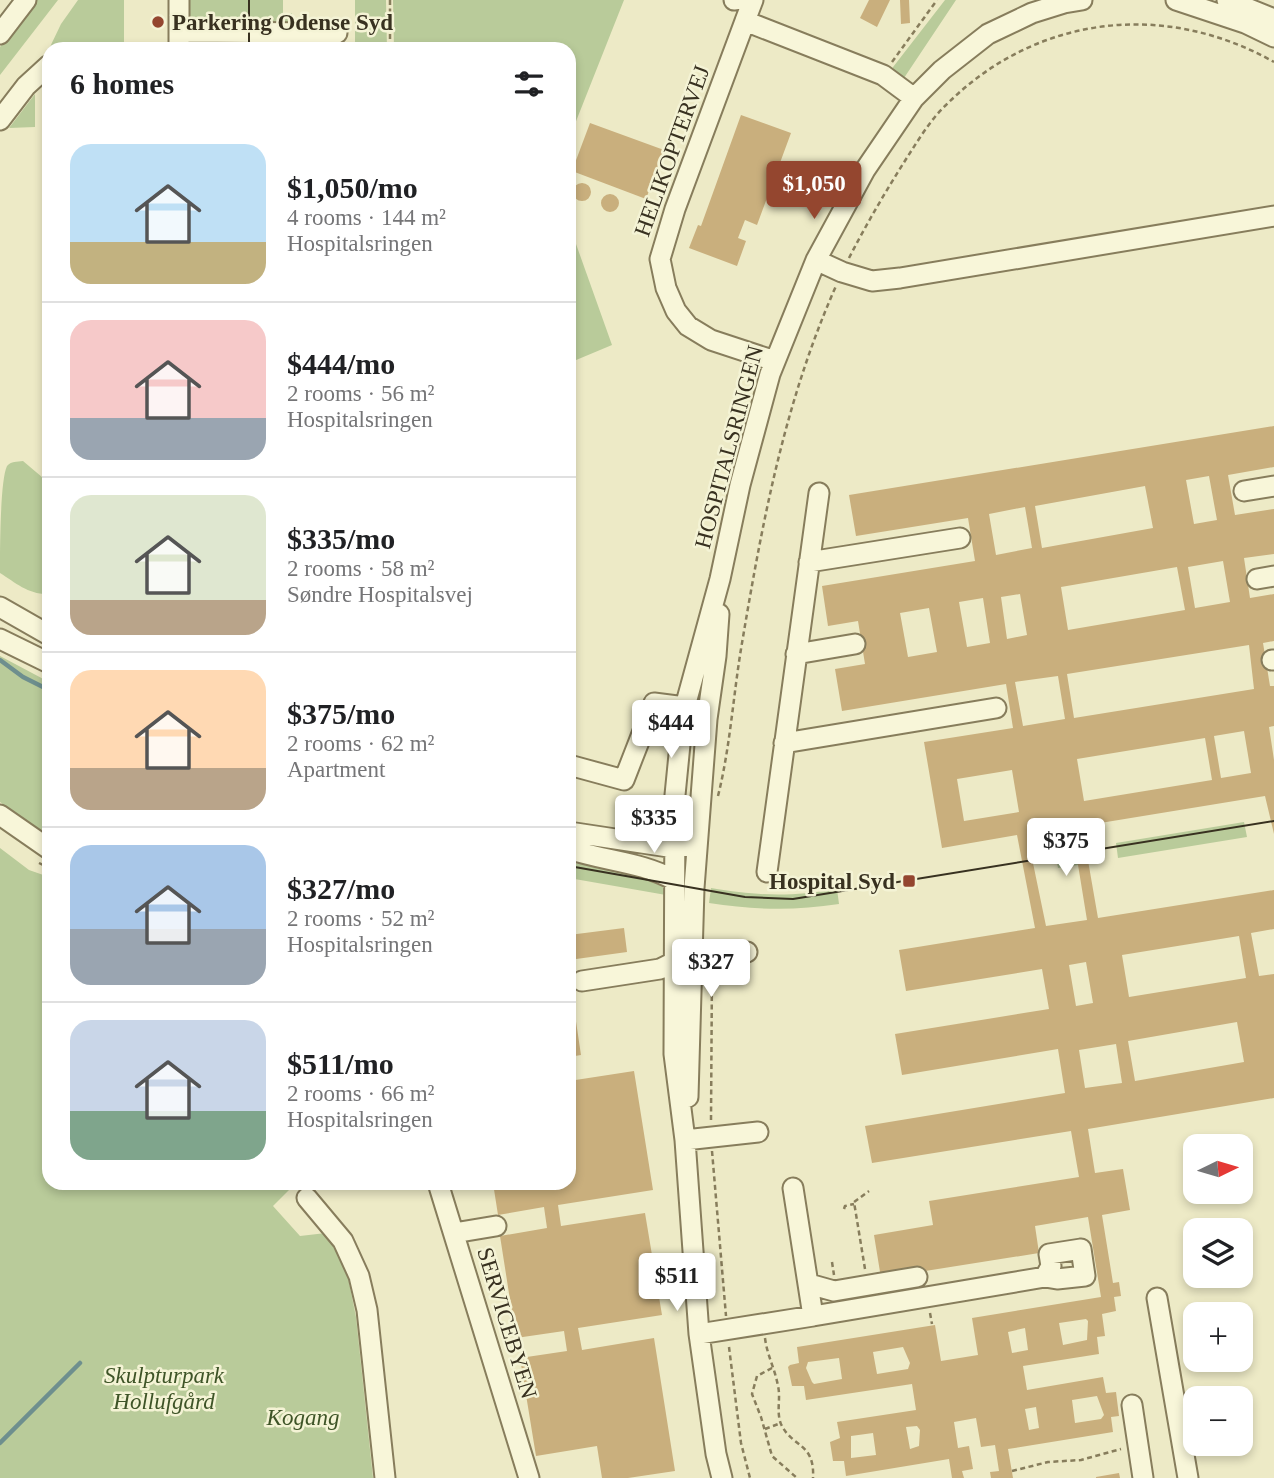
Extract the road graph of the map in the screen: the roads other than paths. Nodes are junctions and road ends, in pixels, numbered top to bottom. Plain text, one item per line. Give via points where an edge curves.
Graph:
1 (26, 0) edge
2 (179, 0) edge
3 (753, 0) edge
4 (1082, 0) edge
5 (1176, 0) edge
6 (1227, 0) edge
7 (1270, 15) edge
8 (746, 21) junction
9 (337, 33) dead end
10 (0, 34) edge
11 (1274, 37) edge
12 (179, 41) edge
13 (42, 70) edge
14 (914, 98) junction
15 (0, 120) edge
16 (1274, 216) edge
17 (816, 260) junction
18 (775, 361) junction
19 (1274, 486) edge
20 (1244, 491) dead end
21 (819, 493) dead end
22 (960, 538) dead end
23 (809, 562) junction
24 (720, 579) junction
25 (0, 607) edge
26 (42, 631) edge
27 (0, 639) edge
28 (855, 643) dead end
29 (699, 652) junction
30 (796, 654) junction
31 (42, 660) edge
32 (685, 706) junction
33 (996, 708) dead end
34 (784, 743) junction
35 (576, 767) edge
36 (0, 815) edge
37 (576, 822) edge
38 (576, 833) edge
39 (576, 842) edge
40 (42, 844) edge
41 (576, 851) edge
42 (683, 851) junction
43 (766, 872) dead end
44 (747, 952) dead end
45 (690, 956) junction
46 (582, 981) dead end
47 (758, 1132) dead end
48 (685, 1140) junction
49 (793, 1188) dead end
50 (440, 1190) edge
51 (307, 1198) dead end
52 (496, 1226) dead end
53 (454, 1233) junction
54 (918, 1277) dead end
55 (1045, 1277) dead end
56 (809, 1284) junction
57 (1157, 1297) dead end
58 (813, 1316) junction
59 (699, 1334) junction
60 (1132, 1405) dead end
61 (385, 1478) edge
62 (529, 1478) edge
63 (722, 1478) edge
64 (1143, 1478) edge
65 (1188, 1478) edge

1 - 10 street
2 - 12 street
3 - 8 street, HELIKOPTERVEJ
4 - 14 street, HOSPITALSRINGEN via 1032,13 988,34
5 - 11 street
6 - 7 street
8 - 14 street via 883,75
8 - 18 street, HELIKOPTERVEJ via 660,259 666,288 688,326 711,340
9 - 12 street
13 - 15 street
14 - 17 street, HOSPITALSRINGEN via 865,170
16 - 17 street via 872,281
17 - 18 street, HOSPITALSRINGEN
18 - 24 street, HOSPITALSRINGEN via 740,485
19 - 20 street
21 - 23 street
22 - 23 street
23 - 30 street
24 - 29 street, HOSPITALSRINGEN
24 - 42 street, HOSPITALSRINGEN via 716,656
25 - 26 street
27 - 31 street
28 - 30 street
29 - 32 street, HOSPITALSRINGEN
29 - 42 street
30 - 34 street
32 - 35 street via 654,703 624,780
32 - 42 street, HOSPITALSRINGEN via 675,795
33 - 34 street
34 - 43 street
36 - 40 street
37 - 42 street
38 - 42 street
39 - 42 street
41 - 42 street via 639,867
42 - 45 street
44 - 45 street
45 - 46 street via 660,969
45 - 48 street
45 - 48 street via 674,1054
47 - 48 street
48 - 59 street
49 - 56 street
50 - 53 street, SERVICEBYEN
51 - 61 street via 343,1241 359,1276 367,1310
52 - 53 street
53 - 62 street, SERVICEBYEN
54 - 56 street via 836,1291
55 - 58 street
56 - 58 street
57 - 65 street
58 - 59 street
59 - 63 street
60 - 64 street

